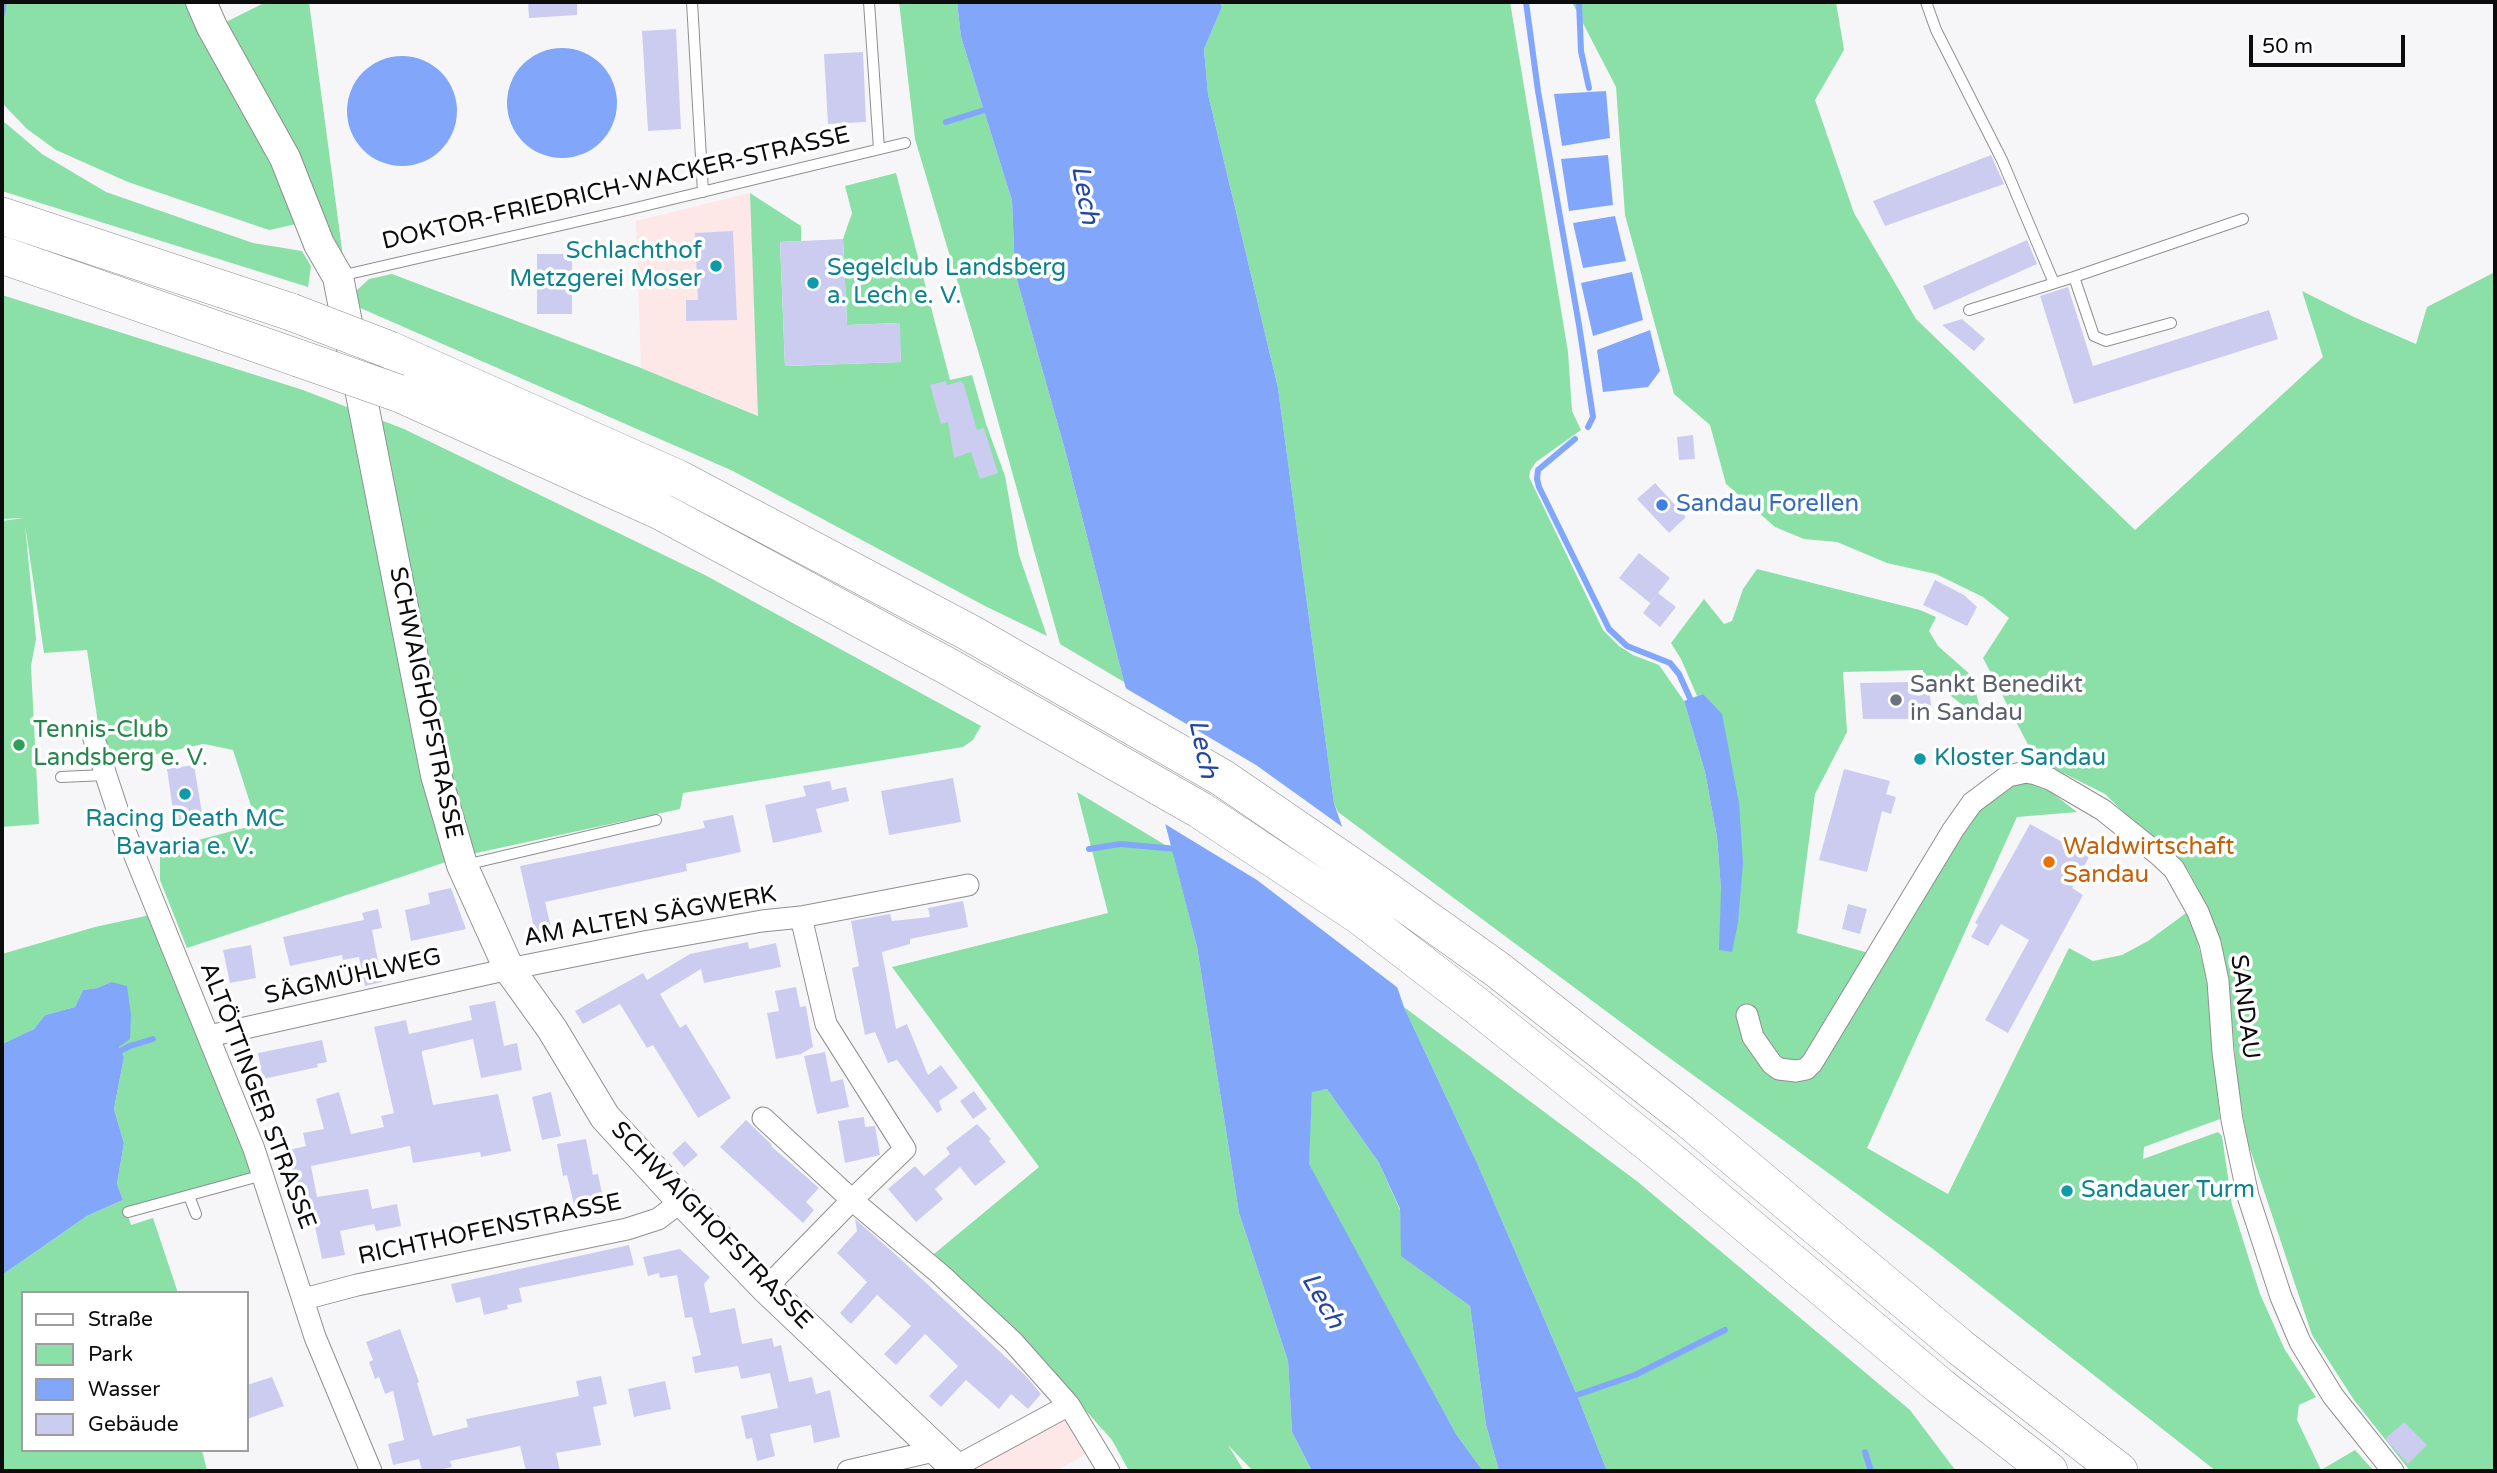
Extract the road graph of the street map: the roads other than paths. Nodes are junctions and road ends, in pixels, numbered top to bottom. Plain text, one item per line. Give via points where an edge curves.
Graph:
1 (201, 2) edge
2 (692, 2) edge
3 (869, 2) edge
4 (1926, 2) edge
5 (905, 143) dead end
6 (880, 149) junction
7 (703, 192) junction
8 (2, 216) edge
9 (2243, 219) dead end
10 (2, 255) edge
11 (338, 277) junction
12 (2074, 277) junction
13 (2054, 283) junction
14 (1969, 310) dead end
15 (2171, 323) dead end
16 (94, 739) dead end
17 (105, 775) junction
18 (61, 777) dead end
19 (656, 820) dead end
20 (462, 865) junction
21 (968, 885) dead end
22 (801, 917) junction
23 (509, 969) junction
24 (1746, 1015) dead end
25 (209, 1036) junction
26 (763, 1118) dead end
27 (263, 1175) junction
28 (189, 1196) junction
29 (852, 1200) junction
30 (682, 1201) junction
31 (128, 1212) dead end
32 (196, 1214) dead end
33 (766, 1288) junction
34 (304, 1299) junction
35 (1069, 1405) junction
36 (951, 1463) edge
37 (371, 1471) edge
38 (848, 1471) edge
39 (1109, 1471) edge
40 (2049, 1471) edge
41 (2119, 1471) edge
42 (2393, 1471) edge

1 - 11 street, SCHWAIGHOFSTRASSE via 285,158 319,244
2 - 7 lane
3 - 6 lane
4 - 13 lane via 2002,160
5 - 6 lane, DOKTOR-FRIEDRICH-WACKER-STRASSE
6 - 7 lane, DOKTOR-FRIEDRICH-WACKER-STRASSE
7 - 11 lane, DOKTOR-FRIEDRICH-WACKER-STRASSE
8 - 41 highway, bridge via 291,312 390,350 679,479 970,633 1221,777 1498,970
9 - 12 lane
10 - 40 highway, bridge via 398,393 660,511 949,667 1200,810 1360,916 1477,1006
11 - 20 street, SCHWAIGHOFSTRASSE via 436,775
12 - 13 lane
12 - 15 lane via 2094,336 2106,341
13 - 14 lane
16 - 17 street, ALTÖTTINGER STRASSE
17 - 18 lane
17 - 25 street, ALTÖTTINGER STRASSE
19 - 20 lane
20 - 23 street, SCHWAIGHOFSTRASSE
21 - 22 street, AM ALTEN SÄGWERK
22 - 23 street, AM ALTEN SÄGWERK via 762,920
22 - 29 street, AM ALTEN SÄGWERK via 826,1024 905,1149
23 - 25 street, SÄGMÜHLWEG
23 - 30 street, SCHWAIGHOFSTRASSE via 605,1117
24 - 42 street, SANDAU via 1772,1064 1779,1069 1806,1069 1953,830 1972,803 2008,776 2026,772 2050,779 2103,810 2174,869 2198,912 2218,981 2230,1107 2248,1196 2281,1297 2300,1342 2333,1396
25 - 27 street, ALTÖTTINGER STRASSE
26 - 29 street
27 - 28 lane
27 - 34 street, ALTÖTTINGER STRASSE
28 - 31 lane
28 - 32 lane
29 - 33 street, AM ALTEN SÄGWERK
29 - 35 street via 940,1273 1013,1342
30 - 33 street, SCHWAIGHOFSTRASSE
30 - 34 street, RICHTHOFENSTRASSE via 658,1219 627,1229
33 - 36 street, SCHWAIGHOFSTRASSE
34 - 37 street, ALTÖTTINGER STRASSE via 315,1337
35 - 36 street
35 - 39 street
36 - 38 street

